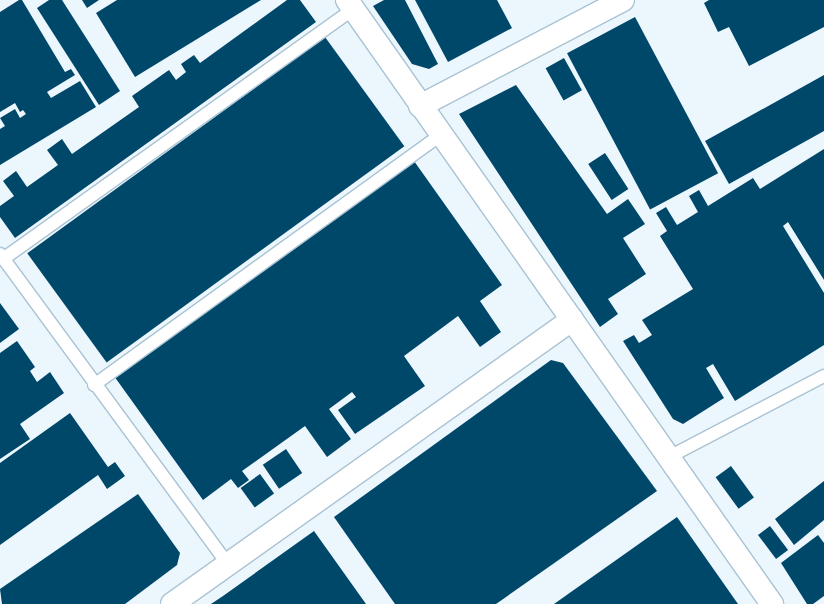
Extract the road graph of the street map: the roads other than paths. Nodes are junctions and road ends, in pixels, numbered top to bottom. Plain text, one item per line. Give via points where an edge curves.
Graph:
1 (623, 0) edge
2 (350, 4) edge
3 (420, 106) junction
4 (440, 135) junction
5 (2, 256) edge
6 (572, 320) junction
7 (824, 376) edge
8 (94, 385) junction
9 (669, 458) junction
10 (228, 564) junction
11 (172, 604) edge
12 (772, 604) edge

1 - 3 street
2 - 3 street
2 - 5 lane
3 - 4 street
4 - 6 street
4 - 8 lane
5 - 8 lane
6 - 9 street
6 - 10 street
7 - 9 lane
8 - 10 lane
9 - 12 street
10 - 11 street

